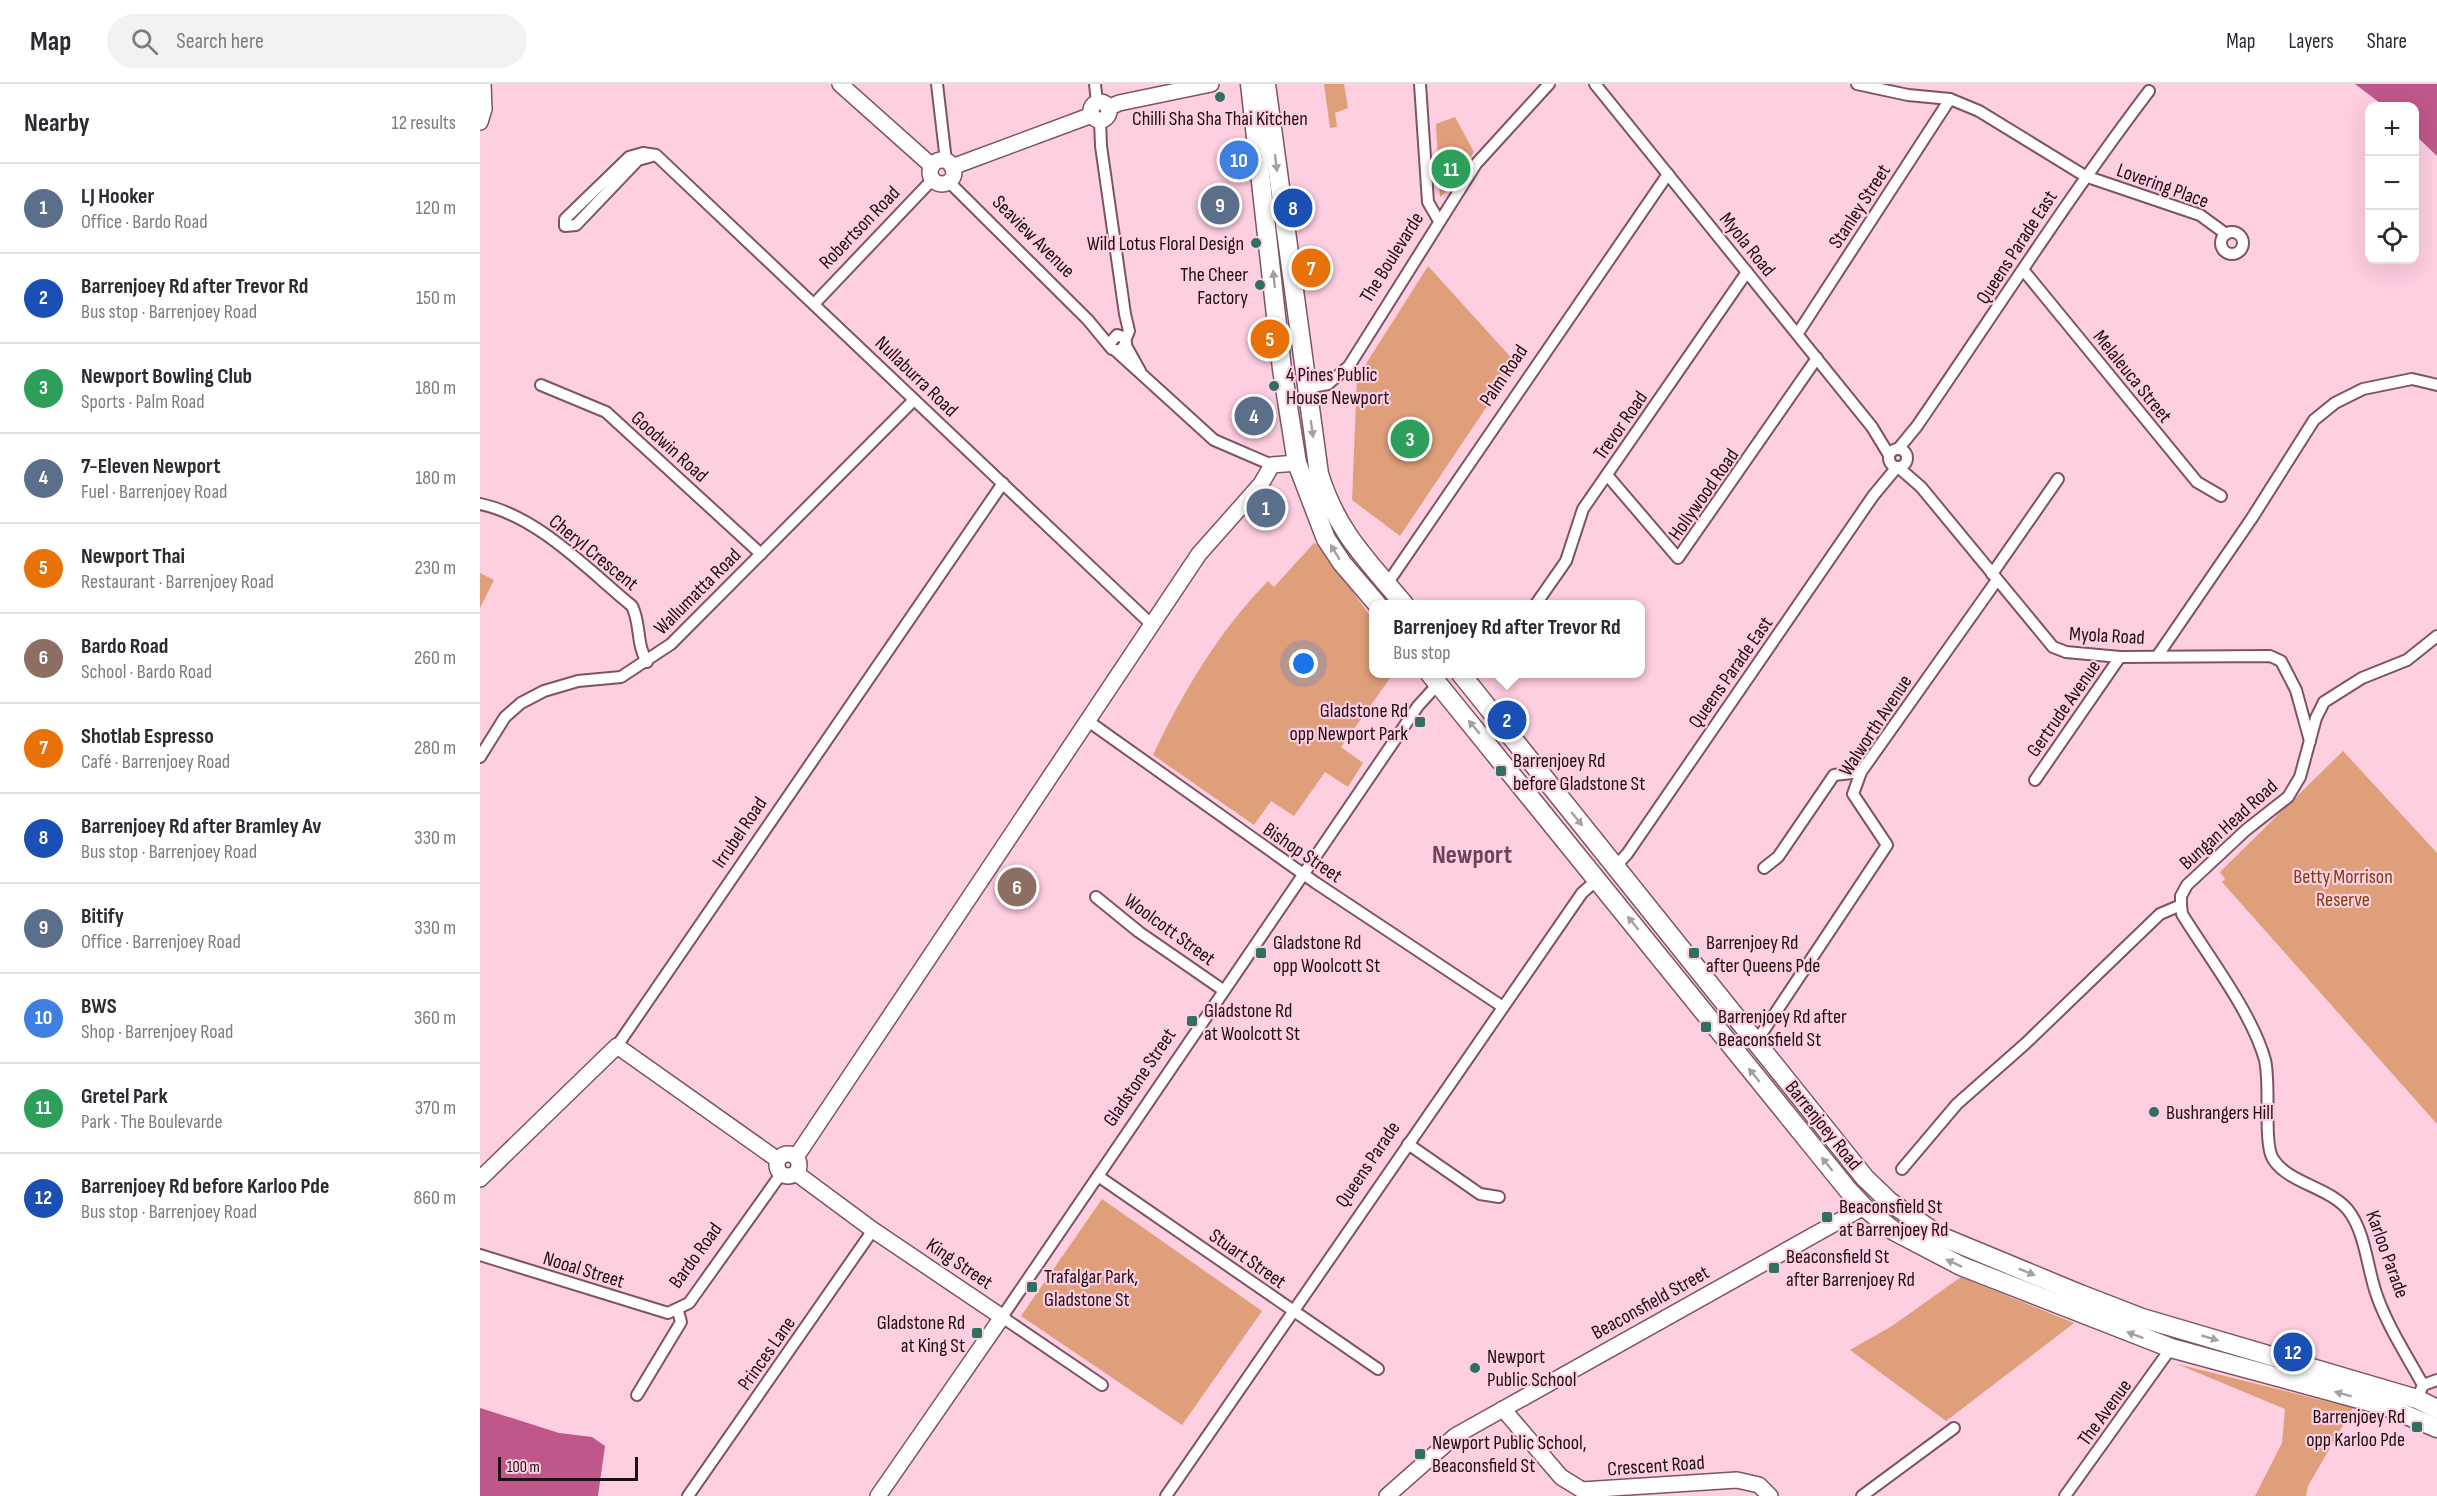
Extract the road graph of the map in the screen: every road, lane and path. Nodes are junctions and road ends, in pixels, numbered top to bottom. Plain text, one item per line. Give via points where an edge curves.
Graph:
1 (483, 84) edge
2 (840, 84) edge
3 (937, 84) edge
4 (1095, 84) edge
5 (1211, 84) edge
6 (1250, 84) edge
7 (1266, 84) edge
8 (1420, 84) edge
9 (1548, 84) edge
10 (1595, 84) edge
11 (1857, 84) edge
12 (2149, 91) dead end
13 (1950, 99) junction
14 (1099, 111) junction
15 (480, 122) edge
16 (656, 155) junction
17 (942, 171) junction
18 (1668, 174) junction
19 (2085, 176) junction
20 (1439, 221) junction
21 (2226, 234) dead end
22 (2024, 271) junction
23 (1747, 272) junction
24 (815, 303) junction
25 (1798, 333) junction
26 (1118, 342) junction
27 (1817, 358) junction
28 (1282, 369) junction
29 (541, 385) dead end
30 (2437, 385) edge
31 (1307, 388) junction
32 (914, 400) junction
33 (1287, 409) junction
34 (1316, 458) junction
35 (1898, 458) junction
36 (1297, 463) junction
37 (1272, 465) junction
38 (1607, 475) junction
39 (2058, 479) dead end
40 (1003, 483) junction
41 (2221, 496) dead end
42 (480, 504) edge
43 (761, 554) junction
44 (1995, 577) junction
45 (1387, 584) junction
46 (1373, 600) edge
47 (1375, 600) edge
48 (1401, 600) edge
49 (1539, 600) edge
50 (1152, 625) junction
51 (2437, 636) edge
52 (2158, 655) junction
53 (2120, 657) junction
54 (647, 662) junction
55 (1465, 678) edge
56 (1434, 679) edge
57 (1088, 721) junction
58 (2310, 741) junction
59 (480, 757) edge
60 (1861, 772) junction
61 (2035, 780) dead end
62 (1615, 867) junction
63 (1764, 868) dead end
64 (1305, 874) junction
65 (1598, 879) junction
66 (1096, 897) dead end
67 (2181, 905) junction
68 (1223, 990) junction
69 (1503, 1007) junction
70 (1756, 1042) junction
71 (617, 1047) junction
72 (1408, 1144) junction
73 (788, 1166) junction
74 (1902, 1169) dead end
75 (1098, 1176) junction
76 (480, 1179) edge
77 (1880, 1194) junction
78 (1499, 1197) dead end
79 (1864, 1207) junction
80 (873, 1230) junction
81 (480, 1255) edge
82 (678, 1311) junction
83 (1294, 1312) junction
84 (1002, 1317) junction
85 (2171, 1348) junction
86 (1378, 1369) dead end
87 (2437, 1380) edge
88 (1102, 1385) dead end
89 (2420, 1392) junction
90 (637, 1395) dead end
91 (1503, 1409) junction
92 (2437, 1409) edge
93 (2429, 1424) edge
94 (1954, 1428) dead end
95 (688, 1496) edge
96 (878, 1496) edge
97 (1166, 1496) edge
98 (1387, 1496) edge
99 (1770, 1496) edge
100 (1862, 1496) edge
101 (2065, 1496) edge

1 - 15 street
2 - 17 street, Seaview Avenue
3 - 17 street
4 - 14 street
5 - 14 street, Robertson Road via 1119,103
28 -> 6 main road
7 -> 31 main road
8 - 20 street via 1428,202
9 - 20 street, The Boulevarde via 1476,164
10 - 18 street, Myola Road
11 - 13 street, Lovering Place
12 - 19 street, Queens Parade East
13 - 19 street, Lovering Place via 1979,111
13 - 25 street, Stanley Street
14 - 17 street, Robertson Road
14 - 26 street via 1129,331
16 - 16 street via 638,160 576,225 565,226 565,219 629,157
16 - 24 street, Nullaburra Road
17 - 24 street, Robertson Road
17 - 26 street, Seaview Avenue via 1088,320
18 - 23 street, Myola Road
18 - 45 street, Palm Road
19 - 21 street, Lovering Place via 2200,215
19 - 22 street, Queens Parade East
20 - 31 street, The Boulevarde via 1349,366 1328,384
22 - 35 street, Queens Parade East
22 - 41 street, Melaleuca Street via 2197,482
23 - 25 street, Myola Road
23 - 38 street, Trevor Road
24 - 32 street, Nullaburra Road
25 - 27 street, Myola Road
26 - 37 street, Seaview Avenue via 1140,371 1214,440
27 - 35 street, Myola Road
27 - 38 street, Hollywood Road via 1678,558
28 - 31 main road via 1298,385
28 - 33 main road
29 - 43 street, Goodwin Road via 606,412
30 - 52 street via 2412,379 2363,389 2335,403 2314,420
31 - 33 main road
31 -> 34 main road
32 - 40 street, Nullaburra Road
32 - 43 street, Wallumatta Road
33 - 36 main road
34 - 36 main road
34 - 45 main road via 1325,493 1345,533
35 - 44 street, Myola Road
35 - 62 street, Queens Parade East
36 - 37 street
46 -> 36 main road via 1326,539
37 - 50 street, Bardo Road via 1261,484 1214,535
38 - 49 street, Trevor Road via 1577,520 1566,561
39 - 44 street, Walworth Avenue
40 - 50 street, Nullaburra Road
40 - 71 street, Irrubel Road
42 - 54 street, Cheryl Crescent via 526,520 632,606 640,648
43 - 54 street, Wallumatta Road via 671,644
44 - 53 street, Myola Road via 2053,647 2066,652
44 - 60 street, Walworth Avenue
45 - 47 main road, Palm Road
45 - 48 main road
50 - 57 street, Bardo Road
51 - 58 street, Bungan Head Road via 2407,660 2362,678 2324,702
52 - 53 street, Myola Road
52 - 58 street, Myola Road via 2270,657 2281,661 2296,690
53 - 61 street, Gertrude Avenue
54 - 59 street, Wallumatta Road via 621,677 578,681 521,703 505,717
55 -> 62 main road, Barrenjoey Road
56 - 64 street, Gladstone Street
65 -> 56 main road, Barrenjoey Road
57 - 64 street, Bishop Street
57 - 73 street, Bardo Road
58 - 67 street, Bungan Head Road via 2300,777 2288,797 2187,885
60 - 63 street via 1834,775 1778,857
60 - 70 street, Walworth Avenue via 1853,794 1887,845
62 - 65 main road, Queens Parade
62 - 70 main road, Barrenjoey Road
64 - 68 street, Gladstone Street
64 - 69 street, Bishop Street
65 - 69 street, Queens Parade via 1582,893
79 -> 65 main road, Barrenjoey Road
66 - 68 street, Woolcott Street
67 - 74 street via 2160,914 1957,1104
67 - 89 street, Karloo Parade via 2182,914 2247,1020 2264,1058 2269,1078 2269,1147 2273,1159 2286,1171 2332,1196 2355,1221 2377,1296
68 - 75 street, Gladstone Street
69 - 72 street, Queens Parade
70 - 77 main road, Barrenjoey Road
71 - 73 street, King Street
71 - 76 street, Irrubel Road
72 - 78 street via 1480,1194
72 - 83 street, Queens Parade
73 - 80 street, King Street
73 - 82 street, Bardo Road via 689,1303
75 - 83 street, Stuart Street
75 - 84 street, Gladstone Street
77 - 79 main road, Beaconsfield Street
77 -> 89 main road, Barrenjoey Road via 1940,1236 2142,1318
85 -> 79 main road, Barrenjoey Road via 1961,1266 1914,1244
79 - 91 street, Beaconsfield Street
80 - 84 street, King Street
80 - 95 street, Princes Lane
81 - 82 street, Nooal Street via 668,1313
82 - 90 street, Bardo Road via 681,1322
83 - 86 street, Stuart Street
83 - 97 street, Queens Parade
84 - 88 street, King Street
84 - 96 street, Gladstone Street
93 -> 85 main road, Barrenjoey Road via 2377,1404
85 - 101 street, The Avenue
87 - 89 street
89 - 92 main road, Barrenjoey Road
89 - 93 main road, Karloo Parade
91 - 98 street, Beaconsfield Street via 1455,1436
91 - 99 street, Crescent Road via 1561,1477 1582,1490 1737,1480 1759,1485
94 - 100 street

